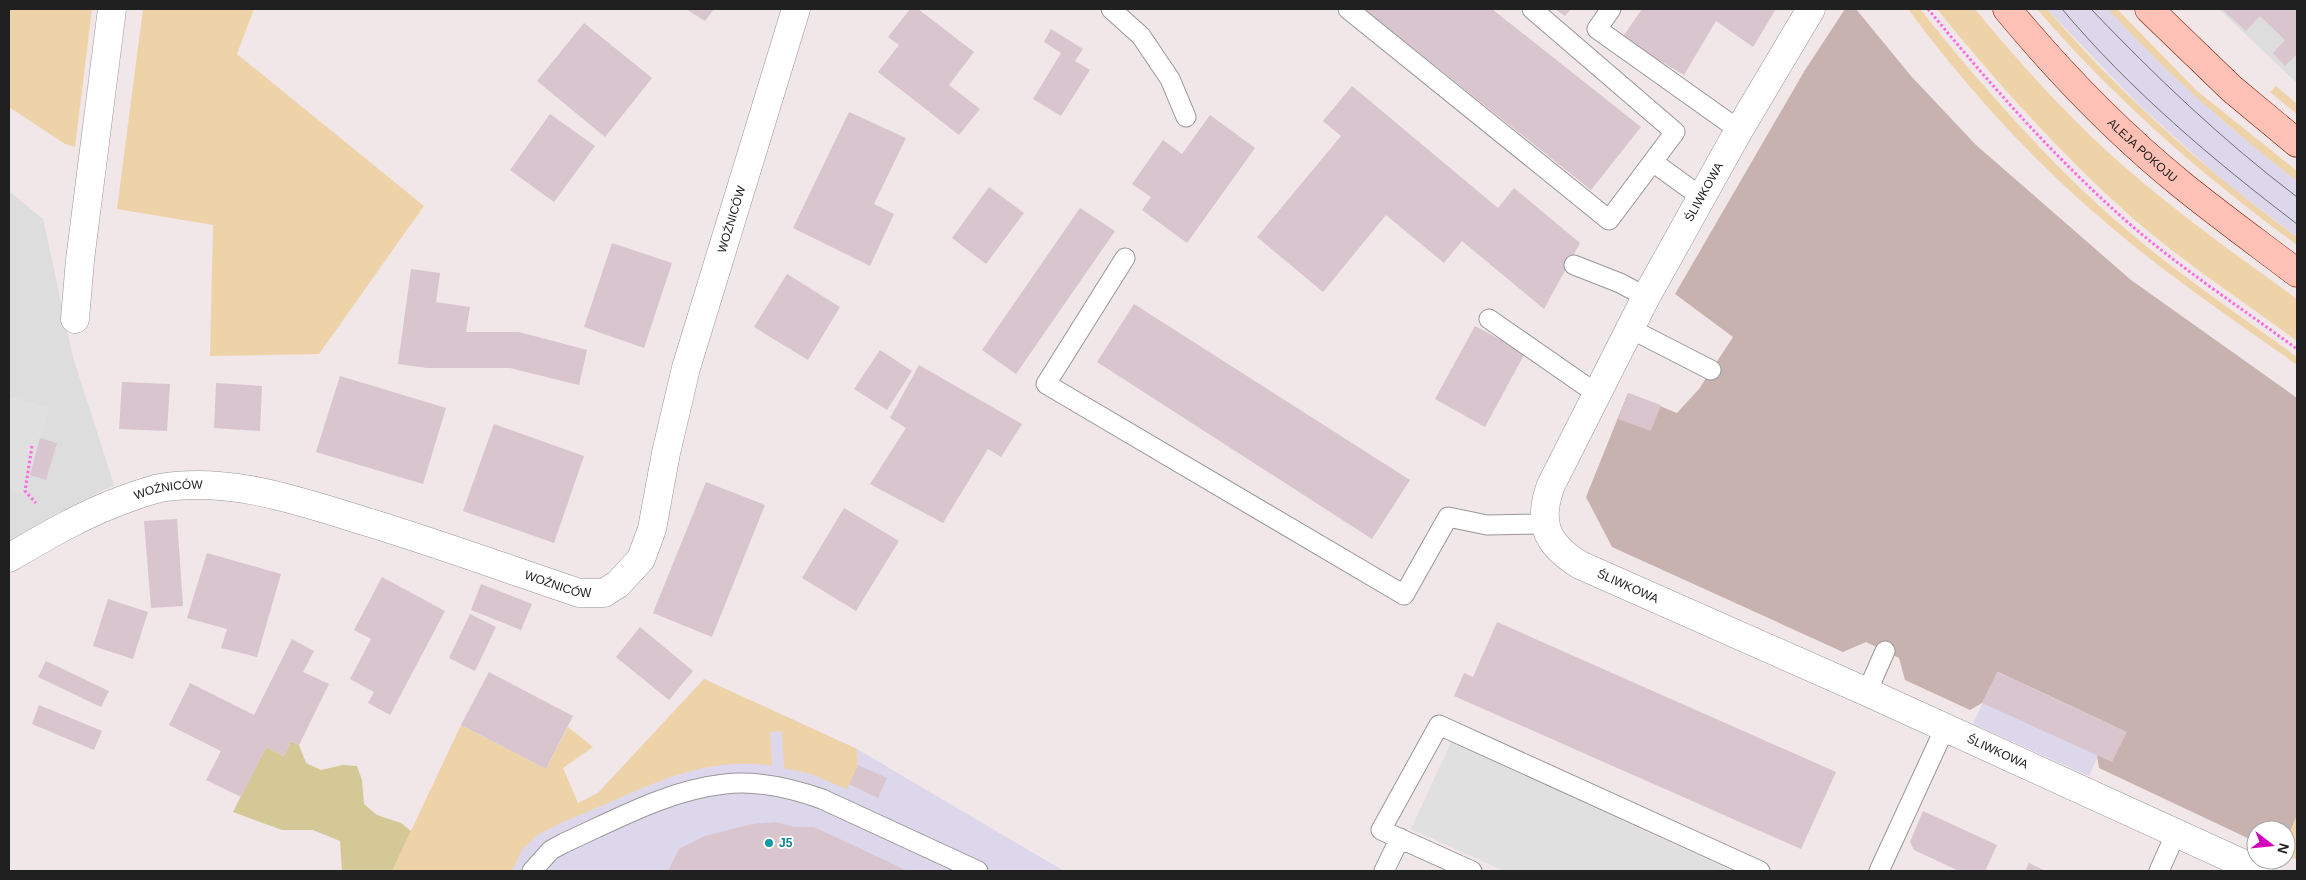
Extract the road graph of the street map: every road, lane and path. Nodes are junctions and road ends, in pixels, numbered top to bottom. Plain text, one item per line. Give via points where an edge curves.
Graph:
1 (112, 9) edge
2 (796, 9) edge
3 (1111, 9) edge
4 (1348, 9) edge
5 (1532, 9) edge
6 (1611, 9) edge
7 (1811, 9) edge
8 (1928, 9) edge
9 (2007, 9) edge
10 (2149, 9) edge
11 (1186, 117) dead end
12 (1739, 130) junction
13 (2297, 143) edge
14 (1653, 162) junction
15 (1701, 197) junction
16 (1125, 258) dead end
17 (1574, 266) dead end
18 (2297, 273) edge
19 (1646, 296) junction
20 (75, 319) dead end
21 (1489, 319) dead end
22 (1630, 328) junction
23 (2297, 349) edge
24 (1711, 370) dead end
25 (1597, 394) junction
26 (32, 446) dead end
27 (25, 491) dead end
28 (1545, 524) junction
29 (9, 558) edge
30 (1885, 651) dead end
31 (1867, 692) junction
32 (1945, 728) junction
33 (2176, 834) junction
34 (1400, 838) junction
35 (532, 871) edge
36 (978, 871) edge
37 (1384, 871) edge
38 (1472, 871) edge
39 (1760, 871) edge
40 (1879, 871) edge
41 (2159, 871) edge
42 (2259, 871) edge

1 - 20 street
2 - 29 street, WOŹNICÓW via 686,368 652,529 641,559 618,584 604,593 579,594 329,510 260,492 209,485 159,488 108,505 67,524
3 - 11 lane via 1141,36 1170,79
4 - 14 lane via 1609,220
5 - 14 lane via 1675,132
6 - 12 lane via 1597,29
7 - 12 street, ŚLIWKOWA
8 - 23 path via 2012,105 2105,202 2163,250
9 - 18 main road, ALEJA POKOJU via 2124,133 2181,184
10 - 13 main road via 2232,89
12 - 15 street, ŚLIWKOWA
14 - 15 lane
15 - 19 street, ŚLIWKOWA
16 - 28 lane via 1046,384 1404,595 1448,517 1487,525
17 - 19 lane
19 - 22 street, ŚLIWKOWA
21 - 25 lane
22 - 24 lane
22 - 25 street, ŚLIWKOWA
25 - 28 street, ŚLIWKOWA via 1551,486 1545,505
26 - 27 path
28 - 31 street, ŚLIWKOWA via 1550,539 1580,565
30 - 31 lane
31 - 32 street, ŚLIWKOWA
32 - 33 street, ŚLIWKOWA
32 - 40 lane
33 - 41 lane
33 - 42 street, ŚLIWKOWA
34 - 37 lane
34 - 38 lane
34 - 39 lane via 1381,830 1439,725
35 - 36 lane via 551,850 564,843 670,797 726,783 754,783 798,791 830,802

